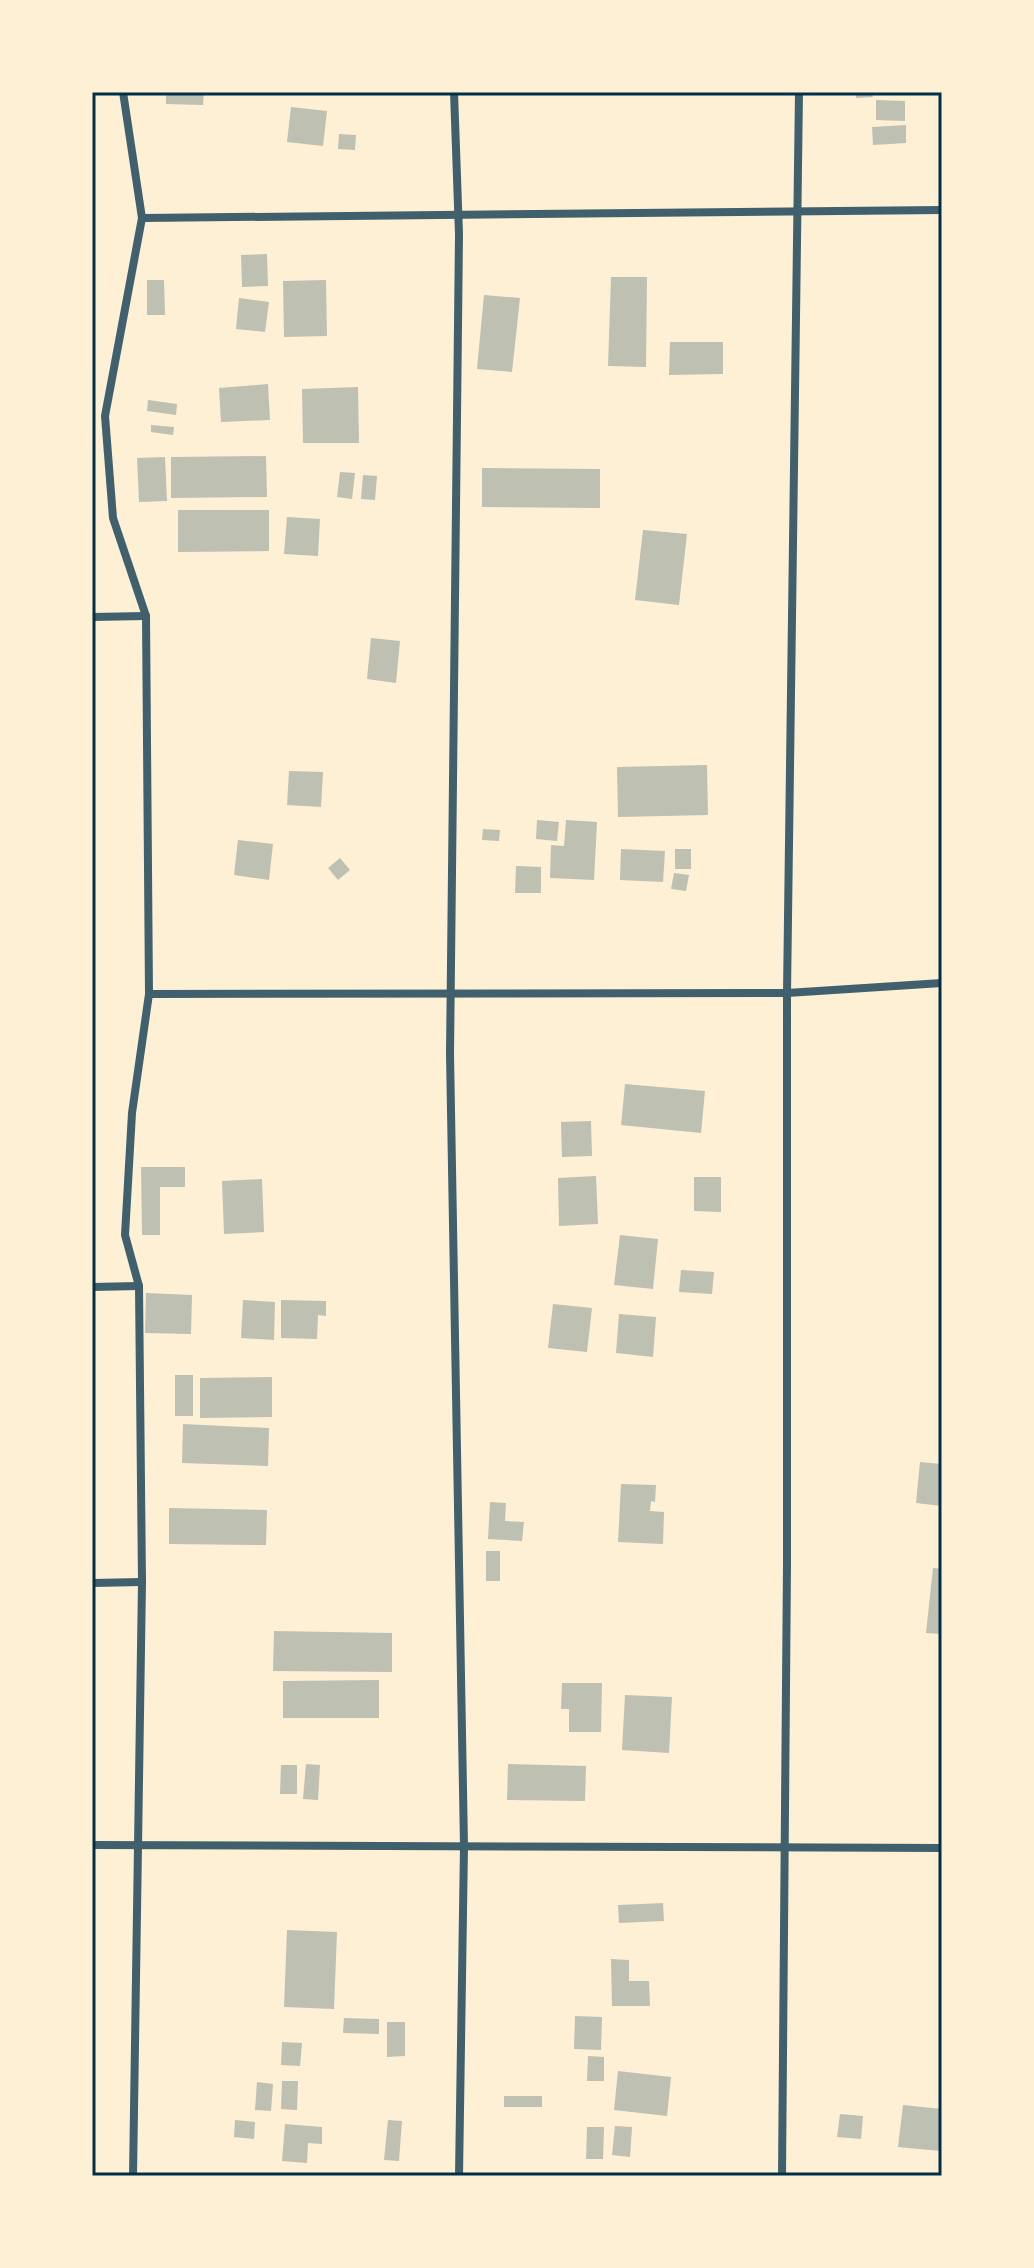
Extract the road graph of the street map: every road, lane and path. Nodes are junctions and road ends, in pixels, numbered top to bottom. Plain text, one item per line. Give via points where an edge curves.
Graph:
1 (123, 92) edge
2 (454, 92) edge
3 (799, 92) edge
4 (942, 210) edge
5 (797, 211) junction
6 (458, 215) junction
7 (142, 218) junction
8 (146, 616) junction
9 (92, 617) edge
10 (942, 983) edge
11 (450, 993) junction
12 (787, 993) junction
13 (149, 994) junction
14 (139, 1286) junction
15 (92, 1287) edge
16 (142, 1582) junction
17 (92, 1583) edge
18 (92, 1845) edge
19 (139, 1845) junction
20 (464, 1846) junction
21 (785, 1847) junction
22 (942, 1848) edge
23 (133, 2176) edge
24 (459, 2176) edge
25 (782, 2176) edge

1 - 7 street
2 - 6 street
3 - 5 street
4 - 5 street
5 - 6 street
5 - 12 street
6 - 7 street
6 - 11 street
7 - 8 street via 105,416 113,518
8 - 9 street
8 - 13 street
10 - 12 street
11 - 12 street
11 - 13 street
11 - 20 street
12 - 21 street
13 - 14 street via 132,1113 125,1235
14 - 15 street
14 - 16 street
16 - 17 street
16 - 19 street
18 - 19 street
19 - 20 street
19 - 23 street
20 - 21 street
20 - 24 street
21 - 22 street
21 - 25 street

